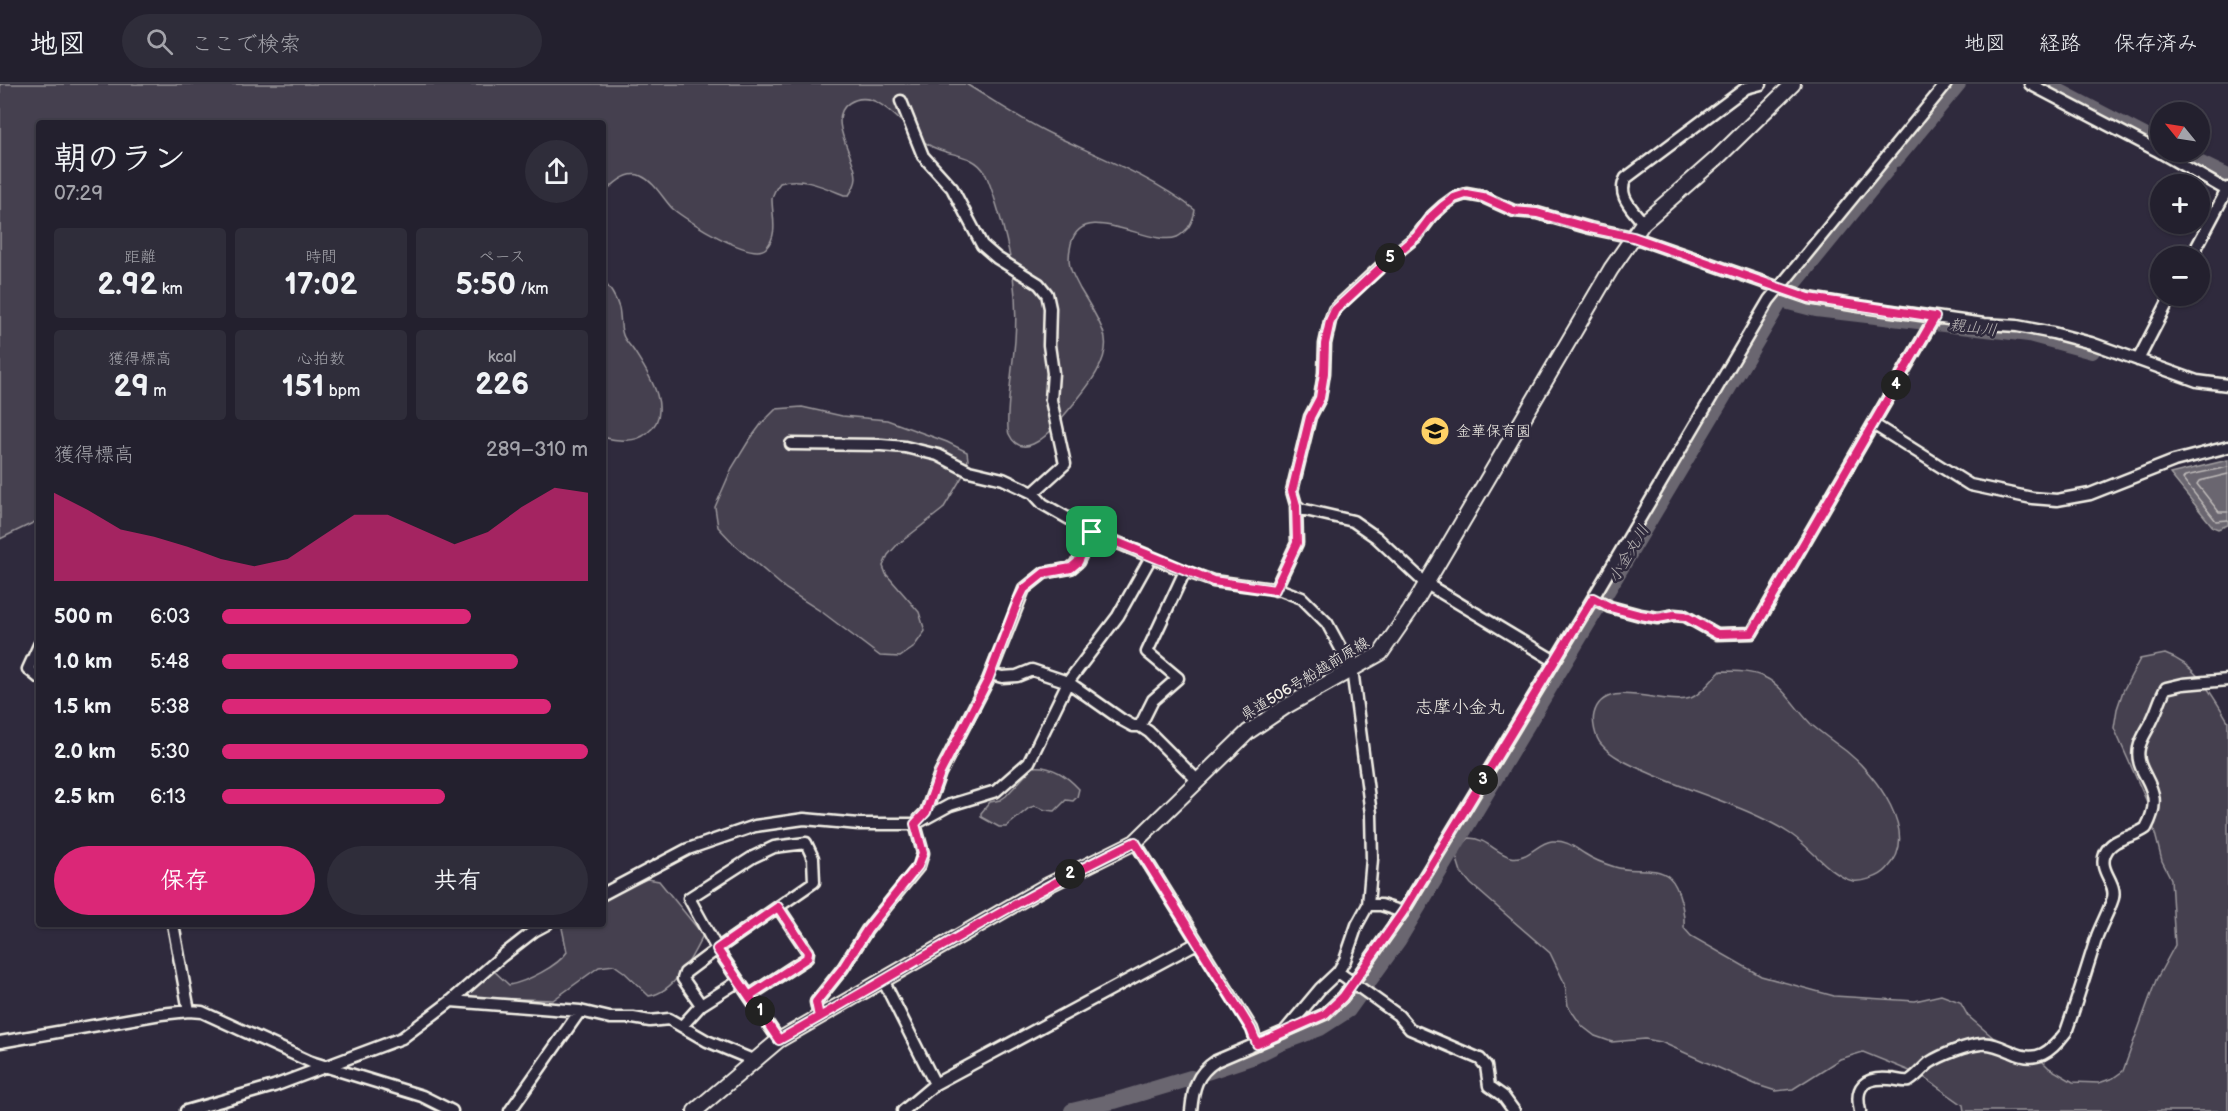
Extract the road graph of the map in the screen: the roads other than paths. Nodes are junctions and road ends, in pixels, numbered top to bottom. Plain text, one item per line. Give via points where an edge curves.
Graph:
1 (1761, 84) edge
2 (1793, 84) edge
3 (1946, 84) edge
4 (2030, 84) edge
5 (901, 101) dead end
6 (2228, 190) edge
7 (1643, 223) junction
8 (1633, 237) junction
9 (2197, 246) edge
10 (1780, 289) junction
11 (2166, 306) edge
12 (1933, 321) junction
13 (2138, 360) junction
14 (2228, 385) edge
15 (1873, 424) junction
16 (791, 444) dead end
17 (2228, 447) edge
18 (1034, 493) junction
19 (1296, 505) junction
20 (1092, 532) junction
21 (1151, 557) junction
22 (1185, 572) junction
23 (1425, 583) junction
24 (1275, 590) junction
25 (1593, 598) junction
26 (36, 652) edge
27 (1555, 661) junction
28 (1352, 669) junction
29 (991, 674) junction
30 (36, 676) edge
31 (2228, 680) edge
32 (1068, 682) junction
33 (1140, 726) junction
34 (1198, 781) junction
35 (915, 824) junction
36 (1135, 842) junction
37 (606, 892) edge
38 (1368, 905) junction
39 (778, 907) junction
40 (1403, 912) junction
41 (174, 927) edge
42 (541, 927) edge
43 (1197, 943) junction
44 (717, 949) junction
45 (1338, 972) junction
46 (883, 980) junction
47 (739, 981) junction
48 (1353, 983) junction
49 (749, 996) junction
50 (451, 1001) junction
51 (701, 1005) junction
52 (189, 1011) junction
53 (580, 1011) junction
54 (819, 1017) junction
55 (682, 1026) junction
56 (1284, 1032) junction
57 (779, 1040) junction
58 (0, 1042) edge
59 (1257, 1044) junction
60 (753, 1060) junction
61 (325, 1068) junction
62 (935, 1084) junction
63 (186, 1111) edge
64 (452, 1111) edge
65 (510, 1111) edge
66 (695, 1111) edge
67 (903, 1111) edge
68 (1191, 1111) edge
69 (1514, 1111) edge
70 (1860, 1111) edge

1 - 7 street via 1746,88 1626,178 1623,197
2 - 7 main road, 県道506号船越前原線
3 - 10 street
4 - 6 street
5 - 18 street via 923,156 952,188 982,245 1039,284 1047,294 1051,317 1051,400 1065,464
6 - 9 street
7 - 8 main road, 県道506号船越前原線
8 - 10 street
8 - 19 street via 1514,211 1474,195 1454,198 1443,206 1417,236 1335,310 1325,344 1320,398 1310,417 1292,491
8 - 23 main road, 県道506号船越前原線
10 - 12 street
10 - 25 street via 1769,300
11 - 13 street
12 - 13 street via 2017,326 2091,343
12 - 15 street
13 - 14 street via 2197,381
15 - 17 street via 1970,485 2056,500 2090,494 2174,461
15 - 25 street via 1752,633 1717,634 1685,616 1658,618 1610,607
16 - 18 street via 905,447 938,455 969,471 1003,479
18 - 20 street via 1044,504
19 - 23 street via 1353,521
19 - 24 street via 1297,543
20 - 21 street
20 - 29 street via 1078,562 1071,568 1044,573 1024,589
21 - 22 street
21 - 32 street via 1118,616
22 - 24 street via 1213,581
22 - 33 street via 1147,652 1178,678 1153,700
23 - 27 street
23 - 28 main road, 県道506号船越前原線 via 1381,653
24 - 28 street via 1302,598 1313,607 1327,623
25 - 27 street
26 - 30 street via 28,669
27 - 40 street
28 - 34 main road, 県道506号船越前原線 via 1248,732
28 - 38 street via 1371,814
29 - 32 street via 1017,676 1032,670
29 - 35 street via 940,773 926,812
31 - 70 street via 2166,688 2160,698 2138,749 2153,791 2153,817 2146,828 2115,842 2105,854 2103,868 2113,887 2113,896 2066,1032 2055,1047 2032,1056 1982,1043 1939,1057 1909,1082 1867,1081 1858,1092
32 - 33 street via 1122,720
32 - 35 street via 1029,762 996,791 950,805
33 - 34 street
34 - 36 main road, 県道506号船越前原線
35 - 37 street via 804,819 755,826 688,849
35 - 54 street via 923,853 918,866 816,1002
36 - 43 street
36 - 46 main road, 県道506号船越前原線 via 1048,885
38 - 40 street
38 - 45 street
39 - 44 street
39 - 44 street via 814,882 813,858 806,843 774,847 689,898
39 - 49 street via 808,952 807,958
40 - 48 street
41 - 52 street
42 - 50 street
43 - 59 street
43 - 62 street
44 - 47 street
44 - 51 street via 685,973 683,979
45 - 48 street
45 - 56 street
46 - 54 main road, 県道506号船越前原線
46 - 62 street
47 - 49 street
47 - 51 street
48 - 56 street via 1325,1014
48 - 69 street via 1398,1015 1410,1029 1480,1059 1486,1066 1489,1086
49 - 57 street
50 - 53 street
50 - 61 street via 402,1038
51 - 55 street
52 - 58 street
52 - 61 street via 219,1019
53 - 55 street via 610,1018 669,1019
53 - 65 street
54 - 57 main road, 県道506号船越前原線
55 - 60 street via 706,1041
56 - 59 street
57 - 60 main road, 県道506号船越前原線
59 - 68 street via 1206,1068 1194,1088
60 - 66 main road, 県道506号船越前原線
61 - 63 street
61 - 64 street via 422,1096
62 - 67 street

